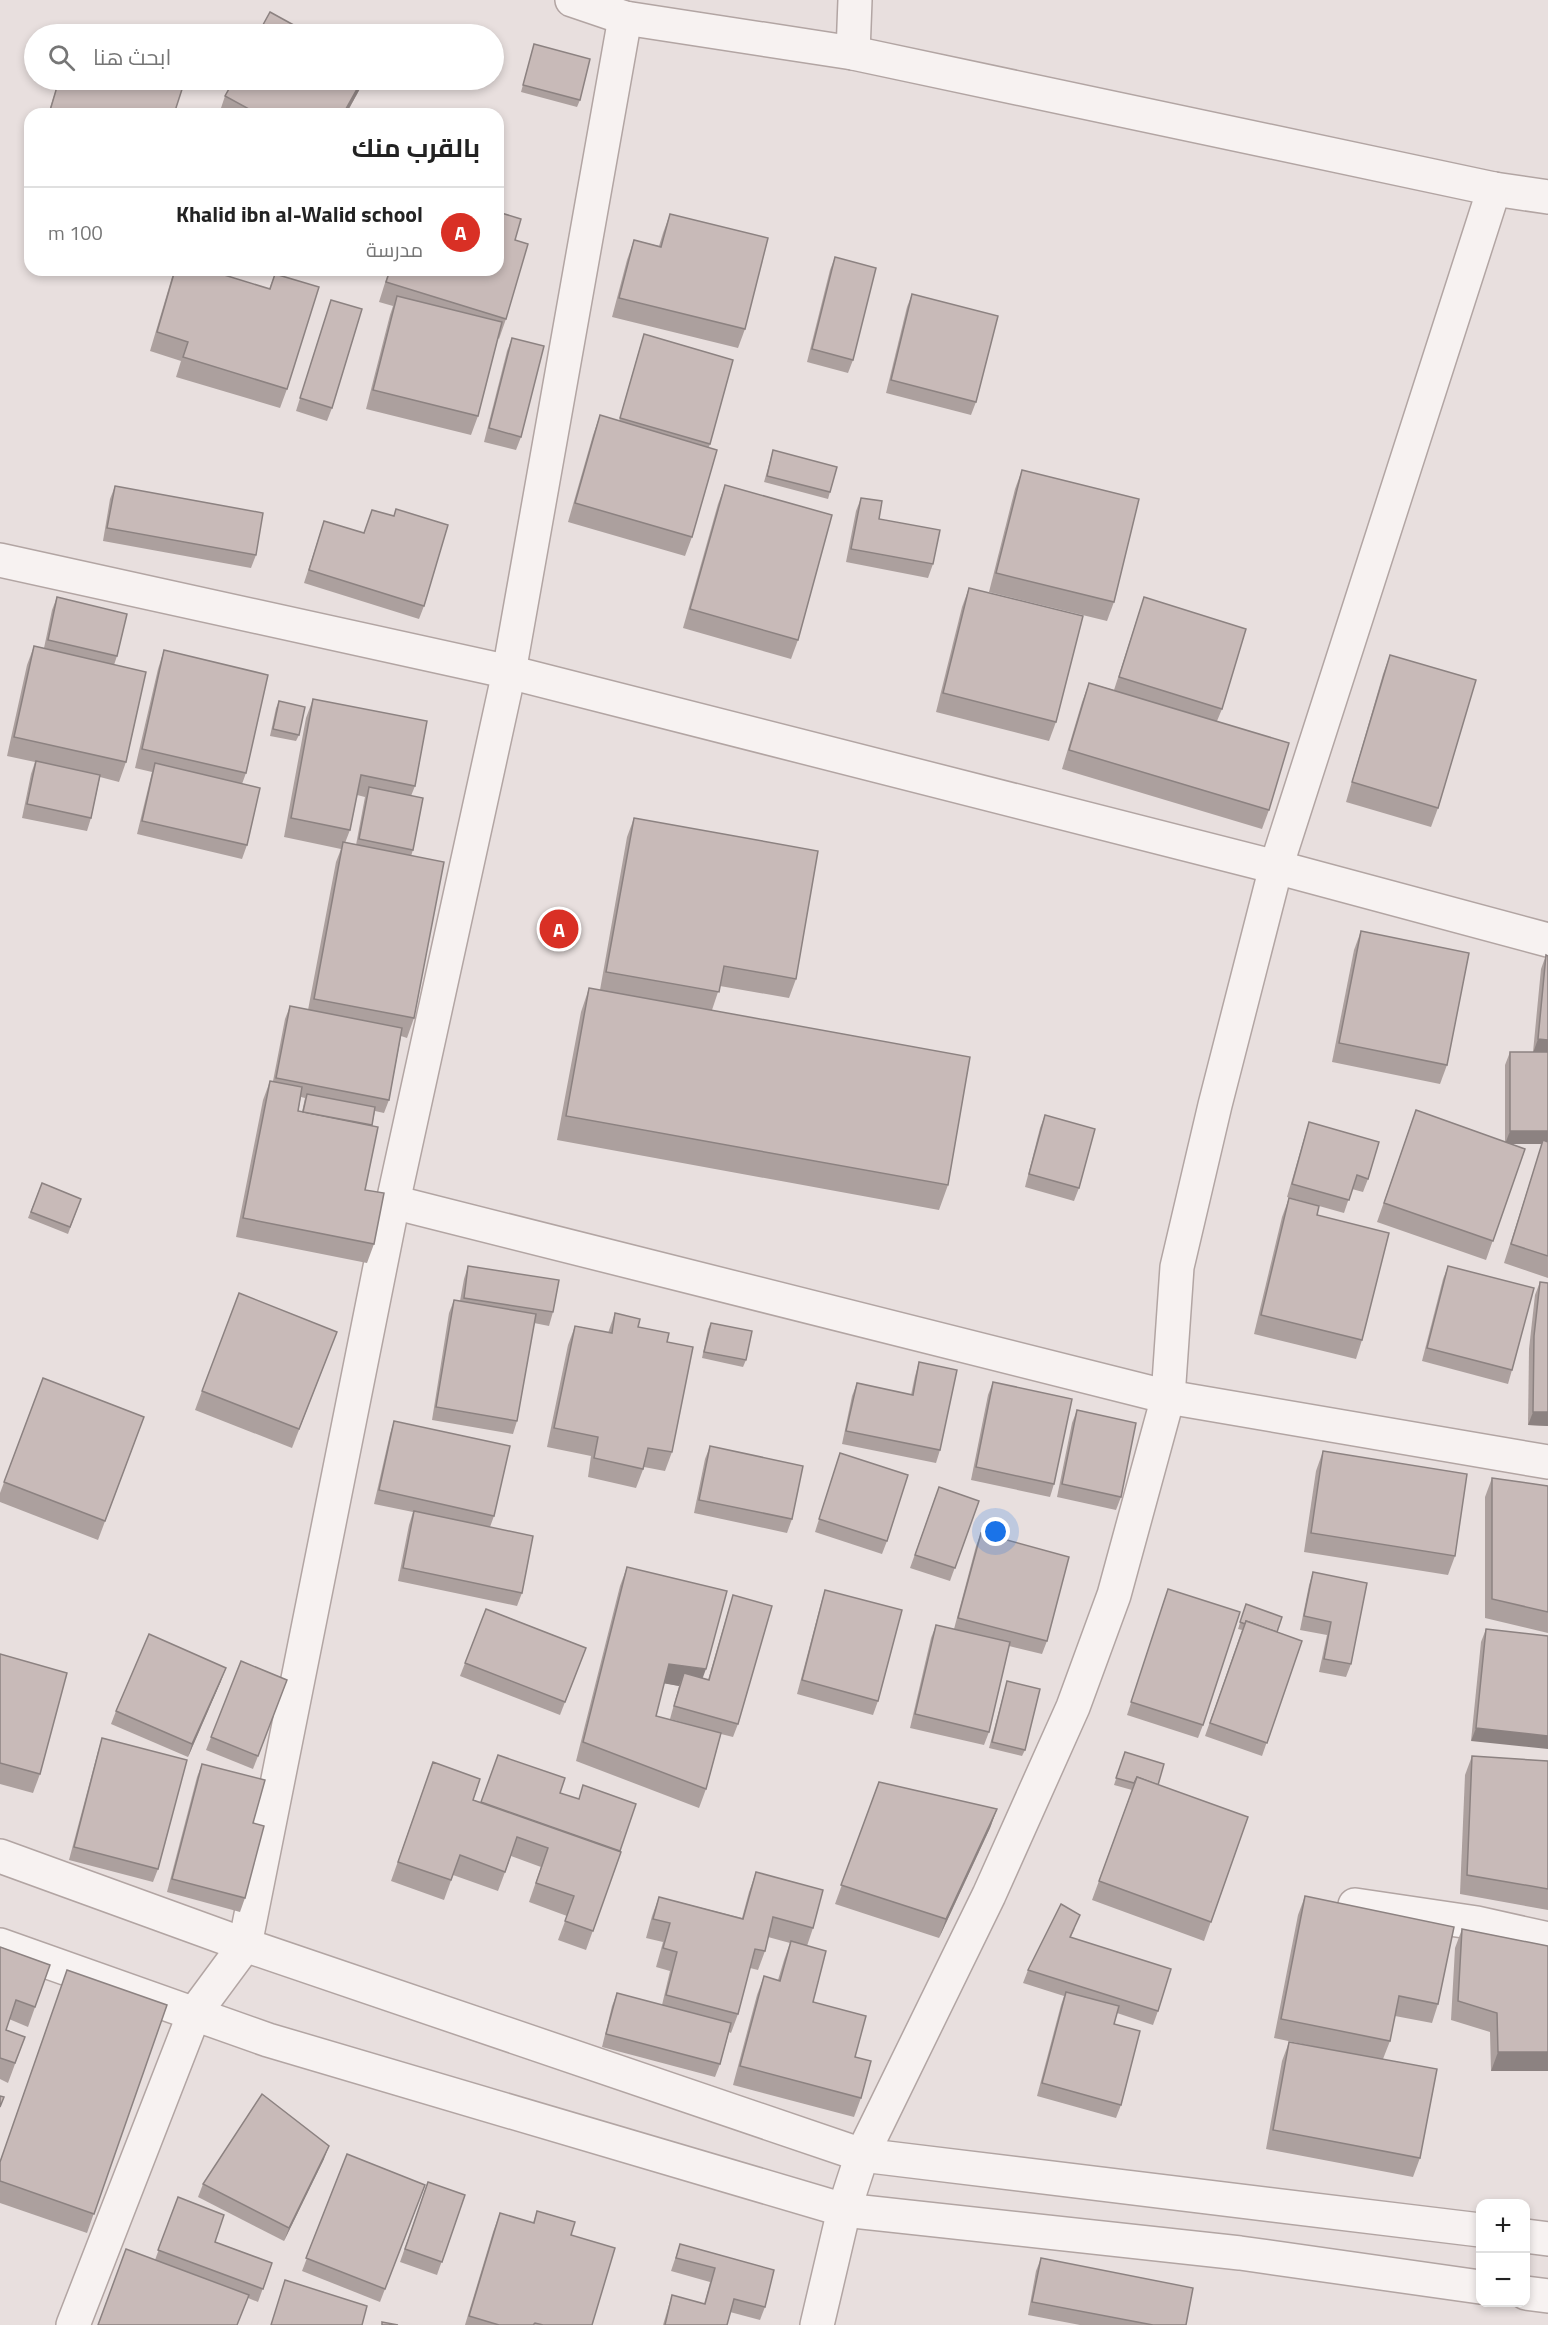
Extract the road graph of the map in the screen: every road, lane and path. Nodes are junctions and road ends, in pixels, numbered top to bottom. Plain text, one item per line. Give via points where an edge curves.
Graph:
1 (572, 0) edge
2 (855, 0) edge
3 (625, 18) junction
4 (853, 53) junction
5 (1494, 189) junction
6 (1548, 196) edge
7 (0, 560) edge
8 (509, 672) junction
9 (1276, 867) junction
10 (1548, 940) edge
11 (393, 1202) junction
12 (1168, 1397) junction
13 (1548, 1462) edge
14 (0, 1857) edge
15 (1355, 1905) edge
16 (1548, 1939) edge
17 (0, 1945) edge
18 (245, 1945) junction
19 (194, 2014) junction
20 (862, 2155) junction
21 (844, 2210) junction
22 (1476, 2230) edge
23 (1530, 2237) edge
24 (1548, 2239) edge
25 (1476, 2286) edge
26 (1530, 2294) edge
27 (1548, 2296) edge
28 (73, 2325) edge
29 (817, 2325) edge

1 - 3 street
2 - 4 street
3 - 4 street
3 - 8 street
4 - 5 street
5 - 6 street
5 - 9 street
7 - 8 street
8 - 9 street
8 - 11 street
9 - 10 street
9 - 12 street via 1177,1267
11 - 12 street
11 - 18 street
12 - 13 street
12 - 20 street via 1114,1594 1073,1707 989,1895
14 - 18 street
15 - 16 street via 1477,1923
17 - 19 street
18 - 19 street
18 - 20 street
19 - 21 street via 268,2040
19 - 28 street
20 - 21 street
20 - 22 street
21 - 25 street via 1240,2253
21 - 29 street
23 - 24 street
26 - 27 street

